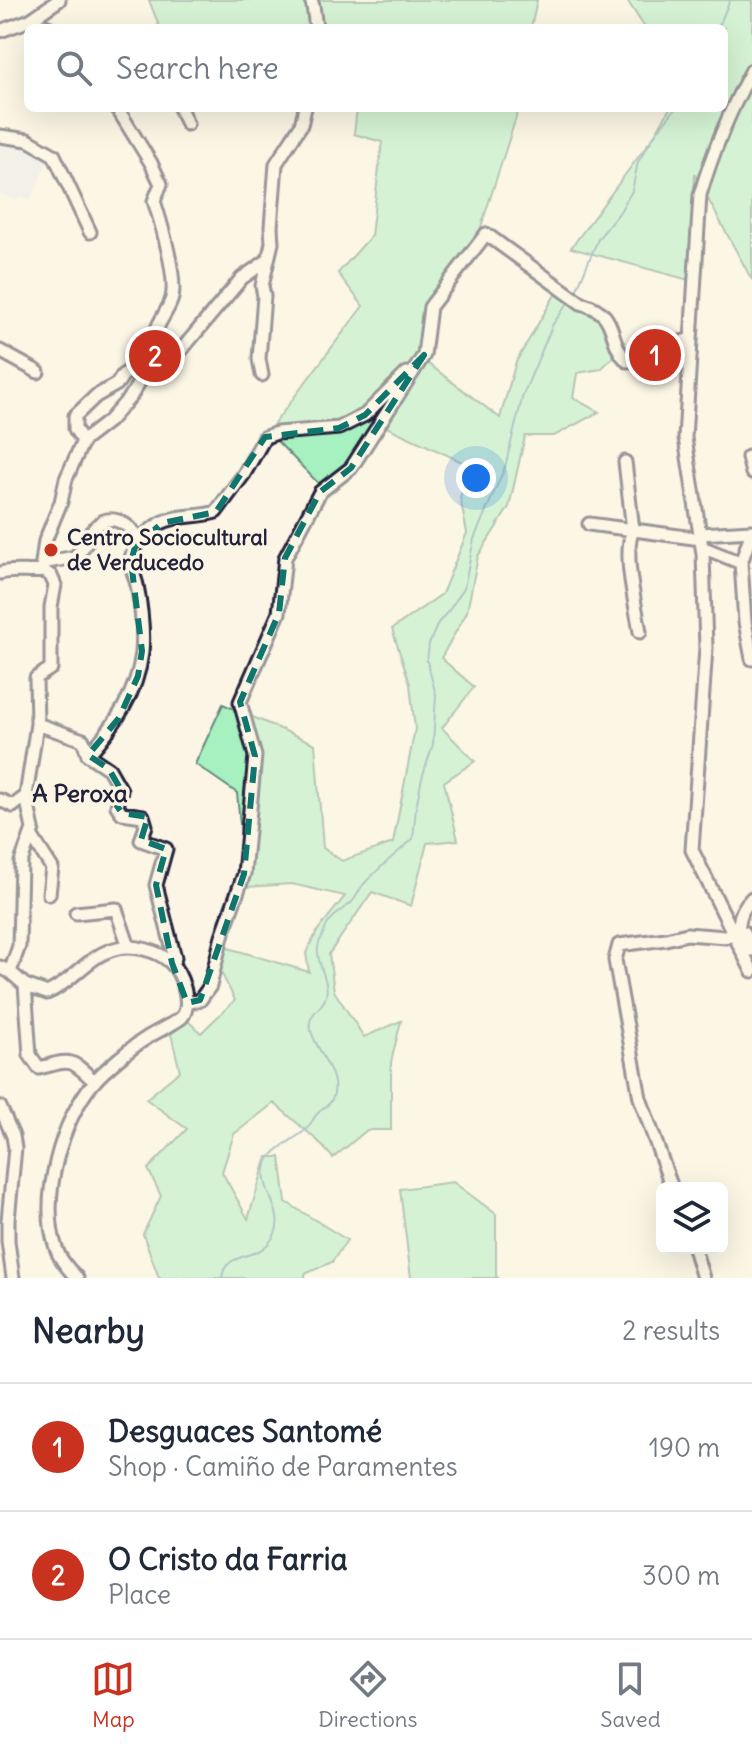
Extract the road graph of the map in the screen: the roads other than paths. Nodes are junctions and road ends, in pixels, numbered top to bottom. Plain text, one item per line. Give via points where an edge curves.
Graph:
1 (59, 0) edge
2 (311, 0) edge
3 (30, 20) junction
4 (40, 24) edge
5 (315, 24) edge
6 (0, 31) edge
7 (752, 70) edge
8 (119, 112) edge
9 (182, 112) edge
10 (304, 112) edge
11 (187, 124) dead end
12 (0, 136) edge
13 (90, 232) dead end
14 (268, 260) junction
15 (691, 339) junction
16 (0, 351) edge
17 (424, 355) junction
18 (148, 367) junction
19 (38, 372) dead end
20 (262, 375) dead end
21 (83, 441) junction
22 (748, 457) dead end
23 (625, 462) dead end
24 (752, 473) edge
25 (589, 524) dead end
26 (633, 530) junction
27 (752, 531) edge
28 (701, 540) junction
29 (140, 541) junction
30 (741, 563) junction
31 (43, 567) junction
32 (0, 573) edge
33 (640, 632) dead end
34 (752, 659) edge
35 (37, 724) junction
36 (88, 755) junction
37 (26, 796) junction
38 (0, 800) edge
39 (31, 835) junction
40 (49, 894) dead end
41 (752, 898) edge
42 (76, 913) dead end
43 (732, 931) junction
44 (129, 947) junction
45 (752, 950) edge
46 (172, 963) junction
47 (3, 968) edge
48 (752, 971) edge
49 (25, 985) junction
50 (187, 1003) junction
51 (94, 1081) junction
52 (1, 1110) edge
53 (670, 1182) edge
54 (696, 1254) edge
55 (13, 1278) edge
56 (77, 1278) edge
57 (703, 1278) edge

1 - 3 street
2 - 5 street
3 - 4 street
3 - 6 street
7 - 15 street via 732,107 700,195
8 - 18 street via 161,184 154,201 172,274 173,298 150,348
9 - 11 street
10 - 14 street via 276,164
12 - 13 street via 28,140 54,155
14 - 18 street via 242,278 172,361
14 - 20 street via 262,286
15 - 17 street via 627,361 611,324 597,308 581,303 486,234 430,307
15 - 28 street via 685,438
16 - 19 street
17 - 29 street via 365,415 339,428 265,437 216,512 162,523
17 - 50 street via 351,468 320,492 285,558 279,613 240,702 255,756 244,874 210,986 200,1000
18 - 21 street via 124,404
18 - 21 street via 137,366 123,375 75,416
21 - 31 street via 45,541
22 - 24 street
23 - 26 street
25 - 26 street
26 - 28 street
26 - 33 street via 629,557
27 - 28 street
27 - 30 street
28 - 30 street
28 - 43 street via 706,648 692,850
29 - 31 street via 125,522 112,519 92,531 75,557
29 - 36 street via 131,561 142,622 138,676 119,718
30 - 34 street
31 - 32 street
31 - 35 street via 55,585 51,668 36,678
35 - 36 street via 83,740
35 - 37 street
36 - 46 street via 109,769 121,790 117,806 122,813 143,816 141,840 166,849 156,885
37 - 38 street via 13,806
37 - 39 street
39 - 40 street via 52,868
39 - 47 street via 21,862 19,946
41 - 43 street
42 - 44 street via 116,909
43 - 45 street via 744,932
43 - 48 street
43 - 53 street via 726,937 687,934 619,945 615,960 640,1098
44 - 46 street via 156,952
44 - 49 street via 97,957 47,993
46 - 50 street
47 - 49 street
49 - 51 street via 30,1055 39,1068 68,1061
50 - 51 street via 182,1017 142,1040
51 - 56 street via 71,1115 57,1156 49,1207 56,1250
52 - 55 street via 15,1148 8,1220
54 - 57 street

